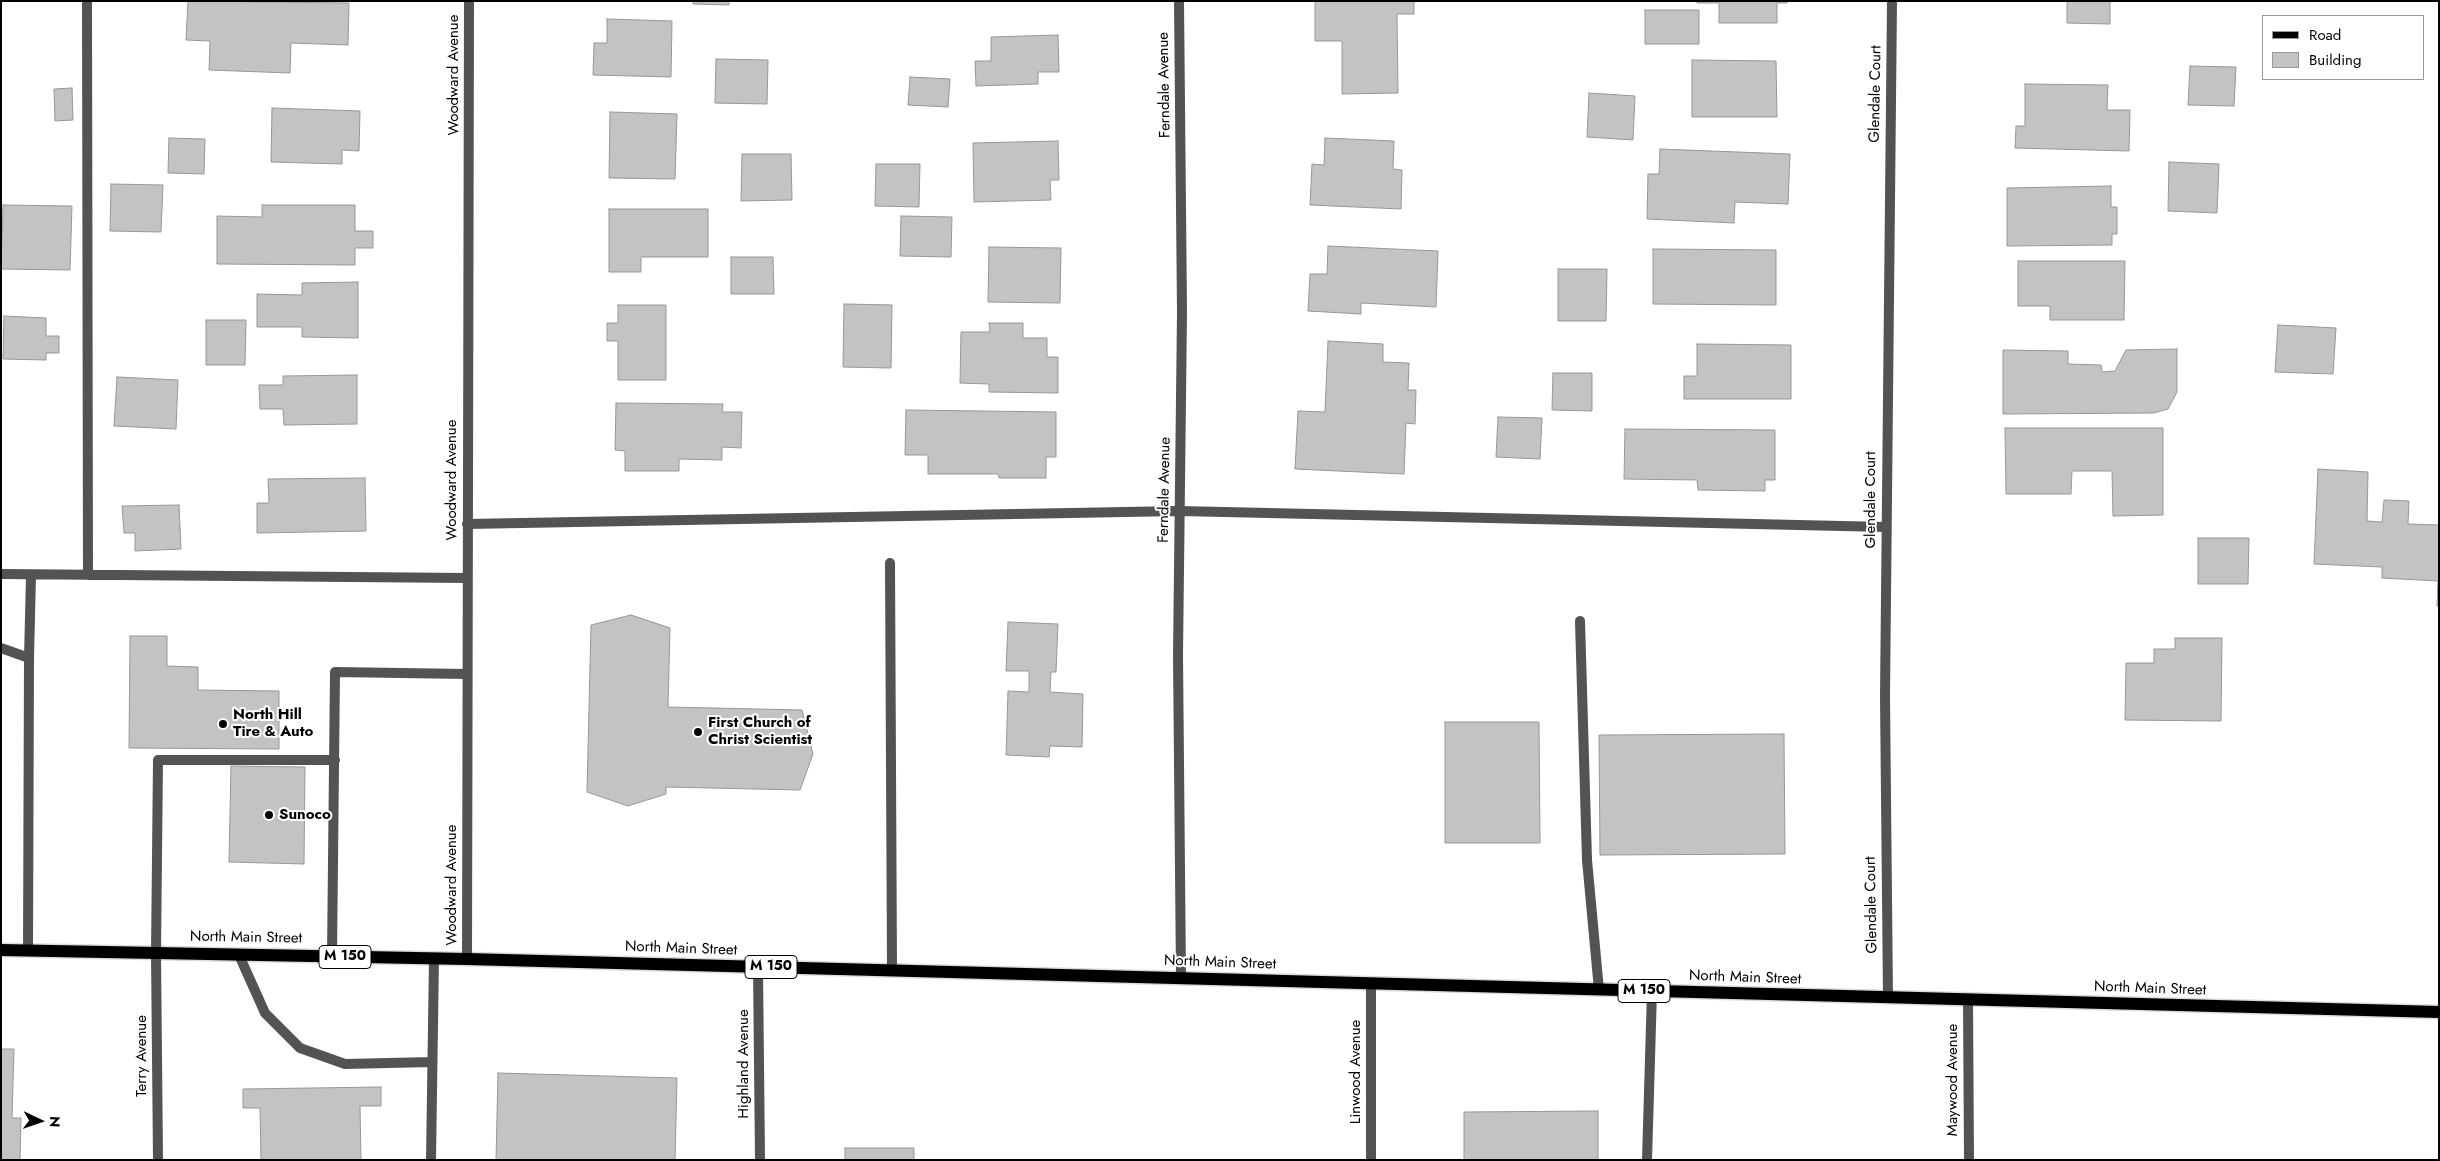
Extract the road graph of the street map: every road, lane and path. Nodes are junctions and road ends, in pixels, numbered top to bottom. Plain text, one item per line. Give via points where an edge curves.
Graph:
1 (87, 1) edge
2 (469, 1) edge
3 (1179, 1) edge
4 (1892, 1) edge
5 (1180, 511) junction
6 (467, 524) junction
7 (1886, 527) junction
8 (890, 562) dead end
9 (1, 574) edge
10 (31, 575) junction
11 (88, 575) junction
12 (467, 578) junction
13 (1580, 621) dead end
14 (1, 648) edge
15 (29, 658) junction
16 (466, 674) junction
17 (335, 760) junction
18 (1, 950) edge
19 (28, 951) junction
20 (156, 953) junction
21 (239, 955) junction
22 (332, 956) junction
23 (434, 958) junction
24 (467, 959) junction
25 (758, 967) junction
26 (892, 970) junction
27 (1181, 978) junction
28 (1371, 984) junction
29 (1599, 990) junction
30 (1652, 991) junction
31 (1888, 998) junction
32 (1968, 1000) junction
33 (2439, 1012) edge
34 (432, 1062) junction
35 (158, 1160) edge
36 (431, 1160) edge
37 (760, 1160) edge
38 (1371, 1160) edge
39 (1648, 1160) edge
40 (1968, 1160) edge

1 - 11 street
2 - 6 street, Woodward Avenue
3 - 5 street, Ferndale Avenue
4 - 7 street, Glendale Court
5 - 6 street
5 - 7 street
5 - 27 street, Ferndale Avenue
6 - 12 street, Woodward Avenue
7 - 31 street, Glendale Court
8 - 26 street
9 - 10 street
10 - 11 street
10 - 15 street
11 - 12 street
12 - 16 street, Woodward Avenue
13 - 29 street via 1587,860
14 - 15 street
15 - 19 street
16 - 17 street via 335,672
16 - 24 street, Woodward Avenue
17 - 20 street, Terry Avenue via 158,760
17 - 22 street
18 - 19 main road, North Main Street / M 150
19 - 20 main road, North Main Street / M 150
20 - 21 main road, North Main Street / M 150
20 - 35 street, Terry Avenue
21 - 22 main road, North Main Street / M 150
21 - 34 street via 265,1013 300,1048 345,1064
22 - 23 main road, North Main Street / M 150
23 - 24 main road, North Main Street / M 150
23 - 34 street
24 - 25 main road, North Main Street / M 150
25 - 26 main road, North Main Street / M 150
25 - 37 street, Highland Avenue
26 - 27 main road, North Main Street / M 150
27 - 28 main road, North Main Street / M 150
28 - 29 main road, North Main Street / M 150
28 - 38 street, Linwood Avenue
29 - 30 main road, North Main Street / M 150
30 - 31 main road, North Main Street / M 150
30 - 39 street
31 - 32 main road, North Main Street / M 150
32 - 33 main road, North Main Street / M 150
32 - 40 street, Maywood Avenue
34 - 36 street

